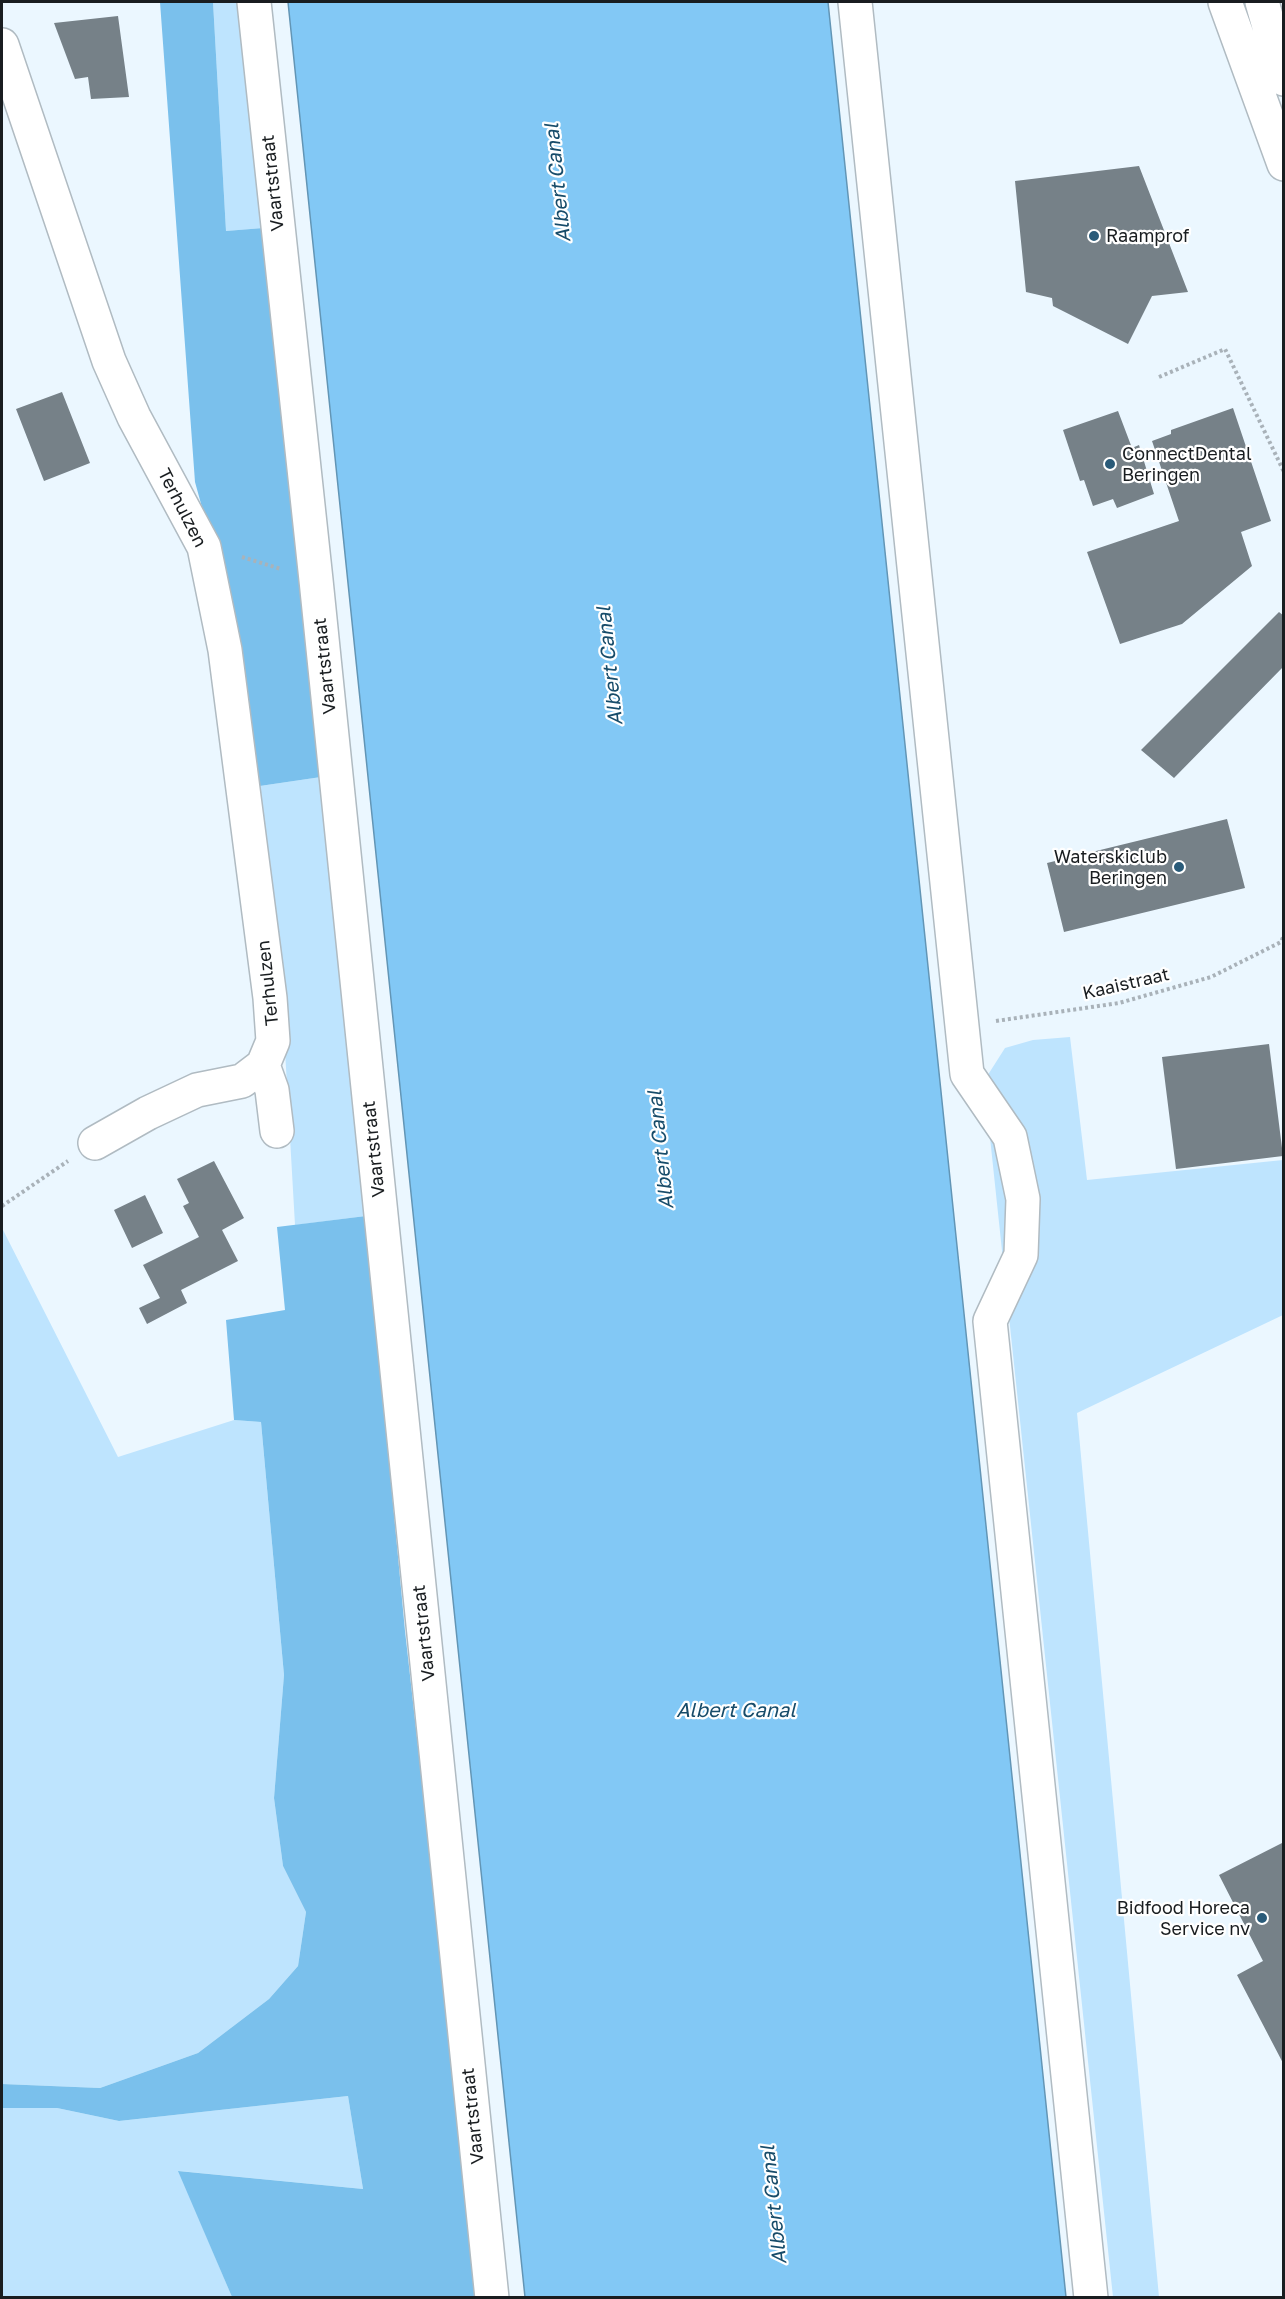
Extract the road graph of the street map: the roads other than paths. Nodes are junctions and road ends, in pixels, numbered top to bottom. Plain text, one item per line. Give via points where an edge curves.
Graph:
1 (254, 2) edge
2 (855, 2) edge
3 (1226, 2) edge
4 (1262, 2) edge
5 (2, 45) edge
6 (1284, 79) edge
7 (1284, 164) edge
8 (263, 1065) junction
9 (277, 1131) dead end
10 (95, 1143) road end
11 (492, 2298) edge
12 (1091, 2298) edge

1 - 11 street, Vaartstraat
2 - 12 street via 960,1026 967,1074 1010,1137 1023,1199 1021,1255 990,1321
3 - 7 street
4 - 6 street
5 - 8 street, Terhulzen via 109,361 134,417 204,546 225,650 270,998 273,1041
8 - 9 street via 272,1090
8 - 10 street via 242,1081 197,1090

